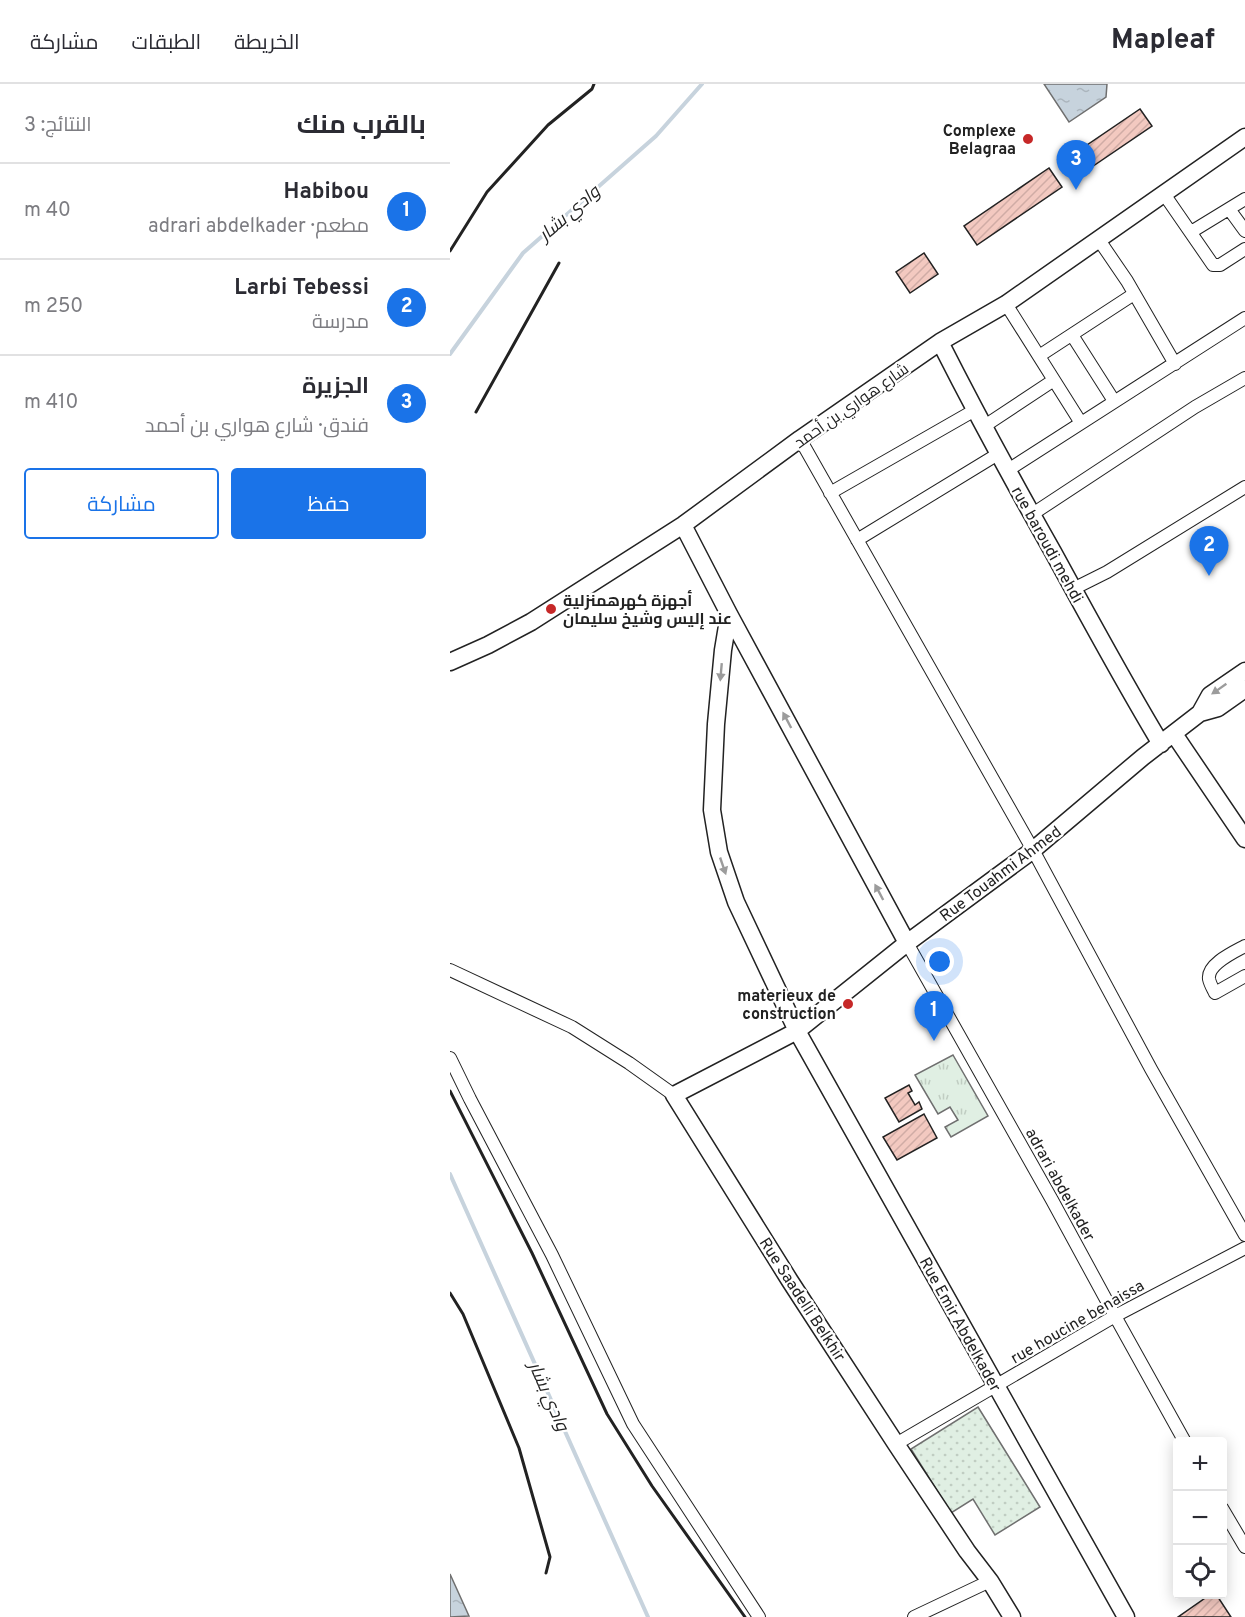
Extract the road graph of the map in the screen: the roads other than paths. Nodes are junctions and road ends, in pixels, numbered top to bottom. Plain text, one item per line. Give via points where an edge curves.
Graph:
1 (1245, 137) edge
2 (1164, 194) junction
3 (1245, 199) edge
4 (1229, 209) junction
5 (1245, 231) edge
6 (1191, 232) junction
7 (1100, 240) junction
8 (1245, 249) edge
9 (1134, 294) junction
10 (1006, 304) junction
11 (1245, 318) edge
12 (1072, 335) junction
13 (940, 342) junction
14 (1039, 356) junction
15 (1175, 364) junction
16 (1245, 378) edge
17 (1054, 380) junction
18 (1114, 401) junction
19 (975, 410) junction
20 (1081, 423) junction
21 (983, 427) junction
22 (800, 439) junction
23 (998, 454) junction
24 (1008, 470) junction
25 (1245, 487) edge
26 (830, 493) junction
27 (1031, 515) junction
28 (683, 525) junction
29 (857, 540) junction
30 (1073, 589) junction
31 (729, 615) junction
32 (450, 662) edge
33 (1245, 671) edge
34 (1245, 689) edge
35 (1200, 713) junction
36 (1167, 739) junction
37 (1245, 839) edge
38 (1033, 850) junction
39 (907, 943) junction
40 (1245, 945) edge
41 (450, 969) edge
42 (1245, 976) edge
43 (797, 1031) junction
44 (450, 1058) edge
45 (674, 1095) junction
46 (1245, 1235) edge
47 (1245, 1248) edge
48 (1115, 1316) junction
49 (996, 1386) junction
50 (1182, 1437) edge
51 (896, 1444) junction
52 (1227, 1516) edge
53 (1245, 1547) edge
54 (990, 1581) junction
55 (759, 1617) edge
56 (914, 1617) edge
57 (1012, 1617) edge
58 (1126, 1617) edge

1 - 2 street, شارع هواري بن أحمد
2 - 6 street
2 - 7 street, شارع هواري بن أحمد
3 - 4 street
4 - 5 street
4 - 6 street
6 - 8 street via 1215,266
7 - 9 street
7 - 10 street, شارع هواري بن أحمد
9 - 12 street
9 - 15 street
10 - 13 street, شارع هواري بن أحمد
10 - 14 street
11 - 15 street
12 - 14 street
12 - 18 street
13 - 19 street, rue baroudi mehdi
13 - 22 street, شارع هواري بن أحمد
14 - 17 street
15 - 18 street
16 - 27 street
17 - 20 street
17 - 21 street
18 - 20 street
19 - 21 street, rue baroudi mehdi
19 - 26 street
20 - 24 street
21 - 23 street, rue baroudi mehdi
22 - 26 street
22 - 28 street, شارع هواري بن أحمد
23 - 24 street, rue baroudi mehdi
23 - 29 street
24 - 27 street, rue baroudi mehdi
25 - 30 street
26 - 29 street
27 - 30 street, rue baroudi mehdi
28 - 31 street
28 - 32 street, شارع هواري بن أحمد via 531,622
29 - 38 street
30 - 36 street, rue baroudi mehdi via 1122,678
39 -> 31 street
31 -> 43 street, Rue Emir Abdelkader via 716,724 712,810 719,852 736,902
33 -> 35 street via 1210,695
34 - 35 street via 1218,708
35 - 36 street, Rue Touahmi Ahmed
36 - 37 street, rue baroudi mehdi
36 - 38 street, Rue Touahmi Ahmed
38 - 39 street, Rue Touahmi Ahmed
38 - 46 street
39 - 43 street, Rue Touahmi Ahmed
39 - 48 street, adrari abdelkader
40 - 42 street via 1216,964 1209,979 1215,993
41 - 45 street via 572,1027
43 - 45 street
43 - 49 street, Rue Emir Abdelkader
44 - 55 street via 552,1255 633,1424
45 - 51 street, Rue Saadelli Belkhir
47 - 48 street, rue houcine benaissa
48 - 49 street, rue houcine benaissa
48 - 50 street, adrari abdelkader
49 - 51 street, rue houcine benaissa
49 - 58 street, Rue Emir Abdelkader
51 - 54 street, Rue Saadelli Belkhir
52 - 53 street
54 - 56 street
54 - 57 street, Rue Saadelli Belkhir

